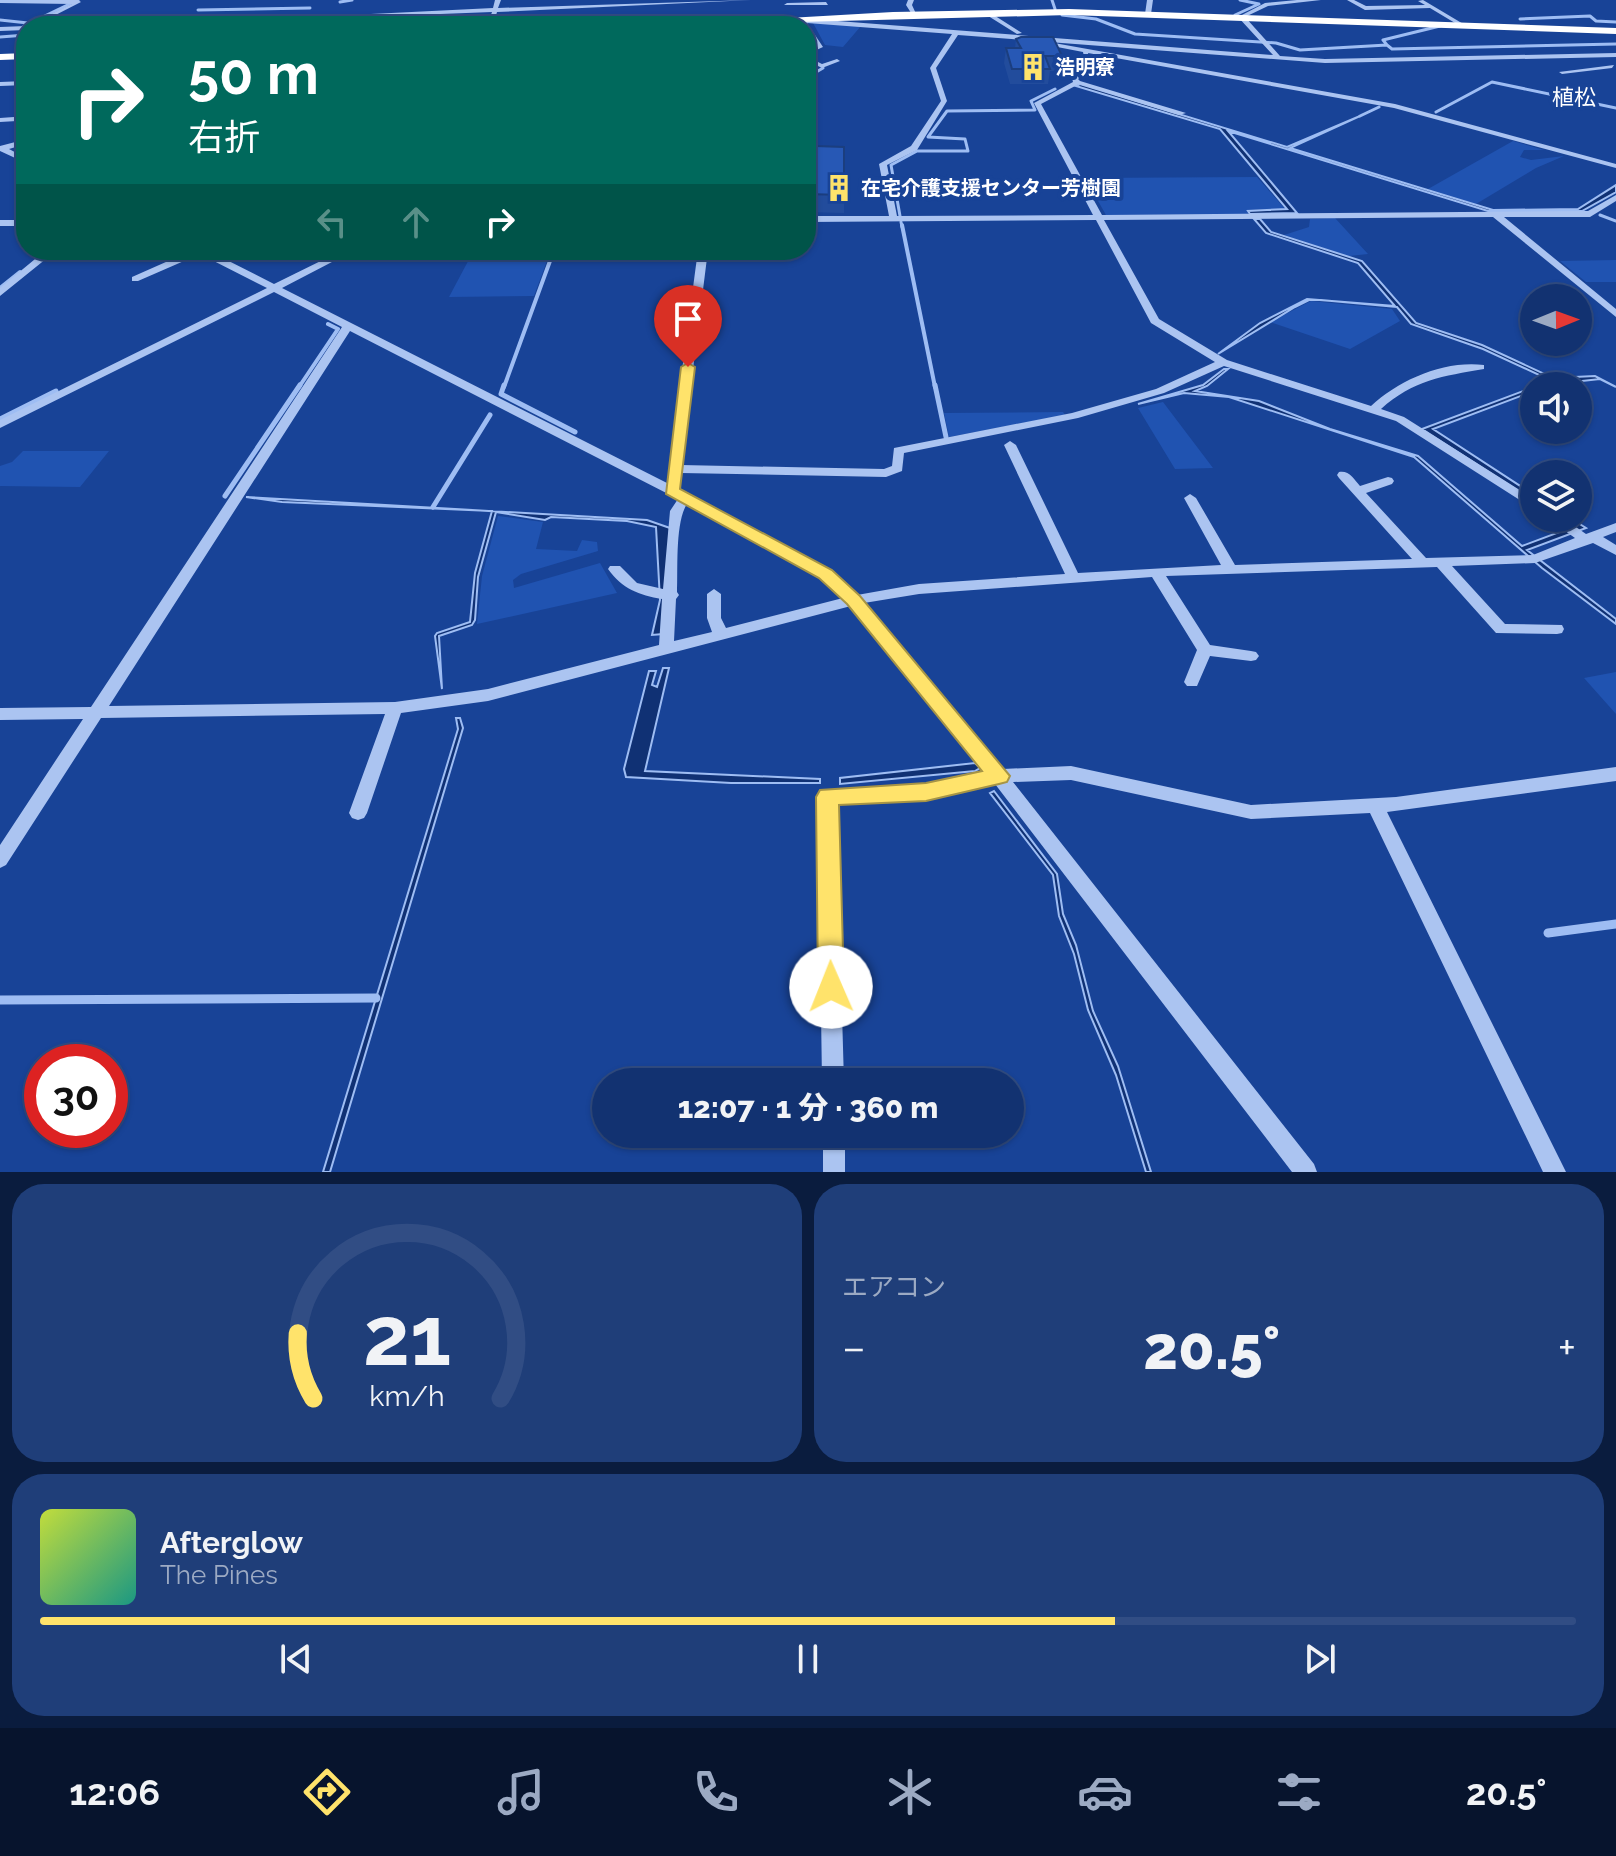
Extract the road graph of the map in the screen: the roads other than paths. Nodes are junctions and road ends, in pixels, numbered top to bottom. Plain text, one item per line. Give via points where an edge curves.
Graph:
1 (498, 0) edge
2 (733, 0) edge
3 (748, 0) edge
4 (911, 0) edge
5 (1150, 0) edge
6 (1318, 0) edge
7 (1350, 0) edge
8 (1420, 0) edge
9 (0, 1) edge
10 (81, 1) edge
11 (673, 2) edge
12 (785, 2) edge
13 (367, 3) dead end
14 (826, 4) dead end
15 (1429, 7) junction
16 (495, 10) junction
17 (987, 13) junction
18 (1148, 14) junction
19 (915, 15) junction
20 (49, 16) edge
21 (361, 16) edge
22 (380, 16) edge
23 (493, 16) edge
24 (1241, 17) junction
25 (816, 19) edge
26 (816, 21) edge
27 (1462, 25) junction
28 (885, 27) junction
29 (924, 30) junction
30 (1616, 31) edge
31 (956, 33) junction
32 (878, 35) dead end
33 (1028, 37) junction
34 (1198, 40) dead end
35 (917, 41) dead end
36 (1198, 50) junction
37 (1221, 52) junction
38 (1085, 53) junction
39 (1584, 54) junction
40 (1616, 55) edge
41 (1264, 56) junction
42 (1278, 57) junction
43 (837, 61) dead end
44 (816, 63) edge
45 (1614, 66) edge
46 (1219, 67) dead end
47 (1264, 71) dead end
48 (1562, 72) dead end
49 (1078, 82) junction
50 (1182, 113) dead end
51 (14, 119) dead end
52 (0, 120) edge
53 (1616, 166) edge
54 (1616, 197) edge
55 (1496, 215) junction
56 (1100, 217) junction
57 (816, 219) edge
58 (894, 220) junction
59 (40, 260) edge
60 (178, 260) edge
61 (219, 260) edge
62 (331, 260) edge
63 (702, 260) edge
64 (135, 279) dead end
65 (273, 290) junction
66 (0, 293) edge
67 (1616, 314) edge
68 (347, 327) junction
69 (1223, 362) junction
70 (1480, 367) dead end
71 (1373, 410) junction
72 (0, 425) edge
73 (1010, 445) dead end
74 (675, 469) junction
75 (1343, 475) dead end
76 (1388, 481) dead end
77 (1358, 491) junction
78 (678, 494) junction
79 (1520, 496) edge
80 (1190, 498) dead end
81 (1616, 527) edge
82 (1579, 532) edge
83 (1592, 539) junction
84 (1616, 551) edge
85 (1440, 562) junction
86 (1423, 563) junction
87 (615, 569) dead end
88 (1231, 570) junction
89 (1156, 572) junction
90 (1073, 576) junction
91 (714, 594) dead end
92 (672, 595) junction
93 (854, 600) junction
94 (1557, 629) dead end
95 (721, 635) junction
96 (666, 650) junction
97 (1205, 650) junction
98 (1251, 656) dead end
99 (1192, 682) dead end
100 (395, 708) junction
101 (95, 713) junction
102 (0, 714) edge
103 (1616, 774) edge
104 (999, 776) junction
105 (1375, 805) junction
106 (358, 813) dead end
107 (0, 860) edge
108 (833, 1068) edge
109 (834, 1148) edge
110 (834, 1172) edge
111 (1306, 1172) edge
112 (1555, 1172) edge

1 - 16 street
2 - 3 street
2 - 11 street
4 - 19 street
5 - 18 street
6 - 24 street via 1267,4
7 - 15 street via 1365,8
8 - 15 street
9 - 10 street
10 - 20 street
11 - 16 street via 563,11
12 - 14 street
13 - 21 street
15 - 27 street
16 - 22 street
16 - 23 street
17 - 18 highway
17 - 19 highway
17 - 33 street
18 - 24 highway
19 - 25 highway
24 - 27 highway
24 - 42 street
26 - 28 street
27 - 30 highway
28 - 29 street
28 - 32 street
29 - 31 street
29 - 35 street
31 - 33 street
31 - 58 street via 933,68 944,101 914,148 883,164
33 - 36 street
33 - 38 street
34 - 36 street
36 - 37 street
37 - 41 street
37 - 46 street
38 - 49 street via 1089,67 1074,79
38 - 53 street via 1395,106
39 - 40 street
39 - 42 street via 1325,61
39 - 45 street
41 - 42 street
41 - 47 street
43 - 44 street
45 - 48 street
49 - 50 street
49 - 56 street via 1037,103
51 - 52 street
54 - 55 street via 1590,214
55 - 56 street
55 - 67 street
56 - 58 street
56 - 69 street via 1155,321
57 - 58 street
59 - 66 street
60 - 64 street
61 - 65 street
62 - 65 street
63 - 74 street
65 - 68 street
65 - 72 street
68 - 78 street
68 - 101 street
69 - 71 street
69 - 74 street via 1160,391 1074,416 898,451 898,468 886,473
70 - 71 street via 1448,368 1386,396
71 - 79 street via 1400,419
73 - 90 street
74 - 78 street
75 - 77 street
76 - 77 street
77 - 86 street
78 - 92 street
78 - 93 street via 826,574
80 - 88 street
81 - 83 street
82 - 83 street
83 - 84 street
83 - 85 street via 1535,559
85 - 86 street
85 - 94 street via 1501,629
86 - 88 street
87 - 92 street via 633,589
88 - 89 street
89 - 90 street
89 - 97 street
90 - 93 street
91 - 95 street via 714,618
92 - 96 street
93 - 95 street
93 - 104 street
95 - 96 street
96 - 100 street via 488,695
97 - 98 street
97 - 99 street
100 - 101 street
100 - 106 street
101 - 102 street
101 - 107 street
103 - 105 street
104 - 105 street via 1071,773 1251,812
104 - 108 street via 926,792 827,797
104 - 111 street
105 - 112 street
109 - 110 street

